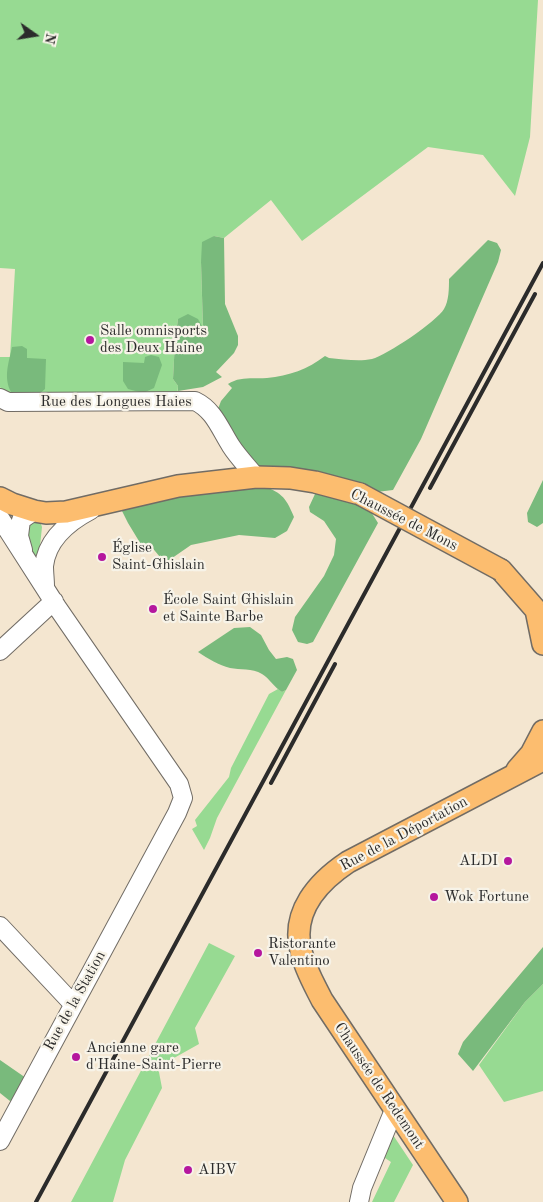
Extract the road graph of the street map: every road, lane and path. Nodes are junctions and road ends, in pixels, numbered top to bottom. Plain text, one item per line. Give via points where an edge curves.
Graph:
1 (0, 398) edge
2 (256, 477) junction
3 (0, 498) edge
4 (101, 505) junction
5 (40, 512) junction
6 (0, 518) edge
7 (24, 555) junction
8 (44, 566) junction
9 (49, 594) junction
10 (540, 612) edge
11 (543, 640) edge
12 (0, 651) edge
13 (543, 731) edge
14 (543, 760) edge
15 (512, 777) junction
16 (0, 926) edge
17 (306, 967) joint
18 (73, 1004) junction
19 (394, 1110) junction
20 (0, 1141) edge
21 (359, 1202) edge
22 (457, 1202) edge

1 - 2 street, Rue des Longues Haies via 8,402 195,400 210,412
2 - 4 main road, Chaussée de Mons via 178,486
2 - 10 main road, Chaussée de Mons, bridge via 315,482 360,494 501,570
3 - 5 main road, Chaussée de Mons
4 - 5 main road, Chaussée de Mons via 66,512
4 - 8 street, Chaussée de Mons via 74,519 58,533
5 - 7 street via 22,520 19,527
5 - 8 street, Chaussée de Mons via 50,521
6 - 7 street
7 - 9 street
8 - 9 street, Chaussée de Mons
9 - 12 street
9 - 18 street, Rue de la Station via 182,791 183,798
10 - 11 main road, Chaussée de Mons
13 - 15 main road via 531,754
14 - 15 main road, Rue de la Déportation
15 - 17 main road, Rue de la Déportation via 348,862 326,879 308,901 300,924 300,951
16 - 18 street
17 - 19 main road, Chaussée de Redemont via 330,1014
18 - 20 street, Rue de la Station
19 - 21 street
19 - 22 main road, Chaussée de Redemont

